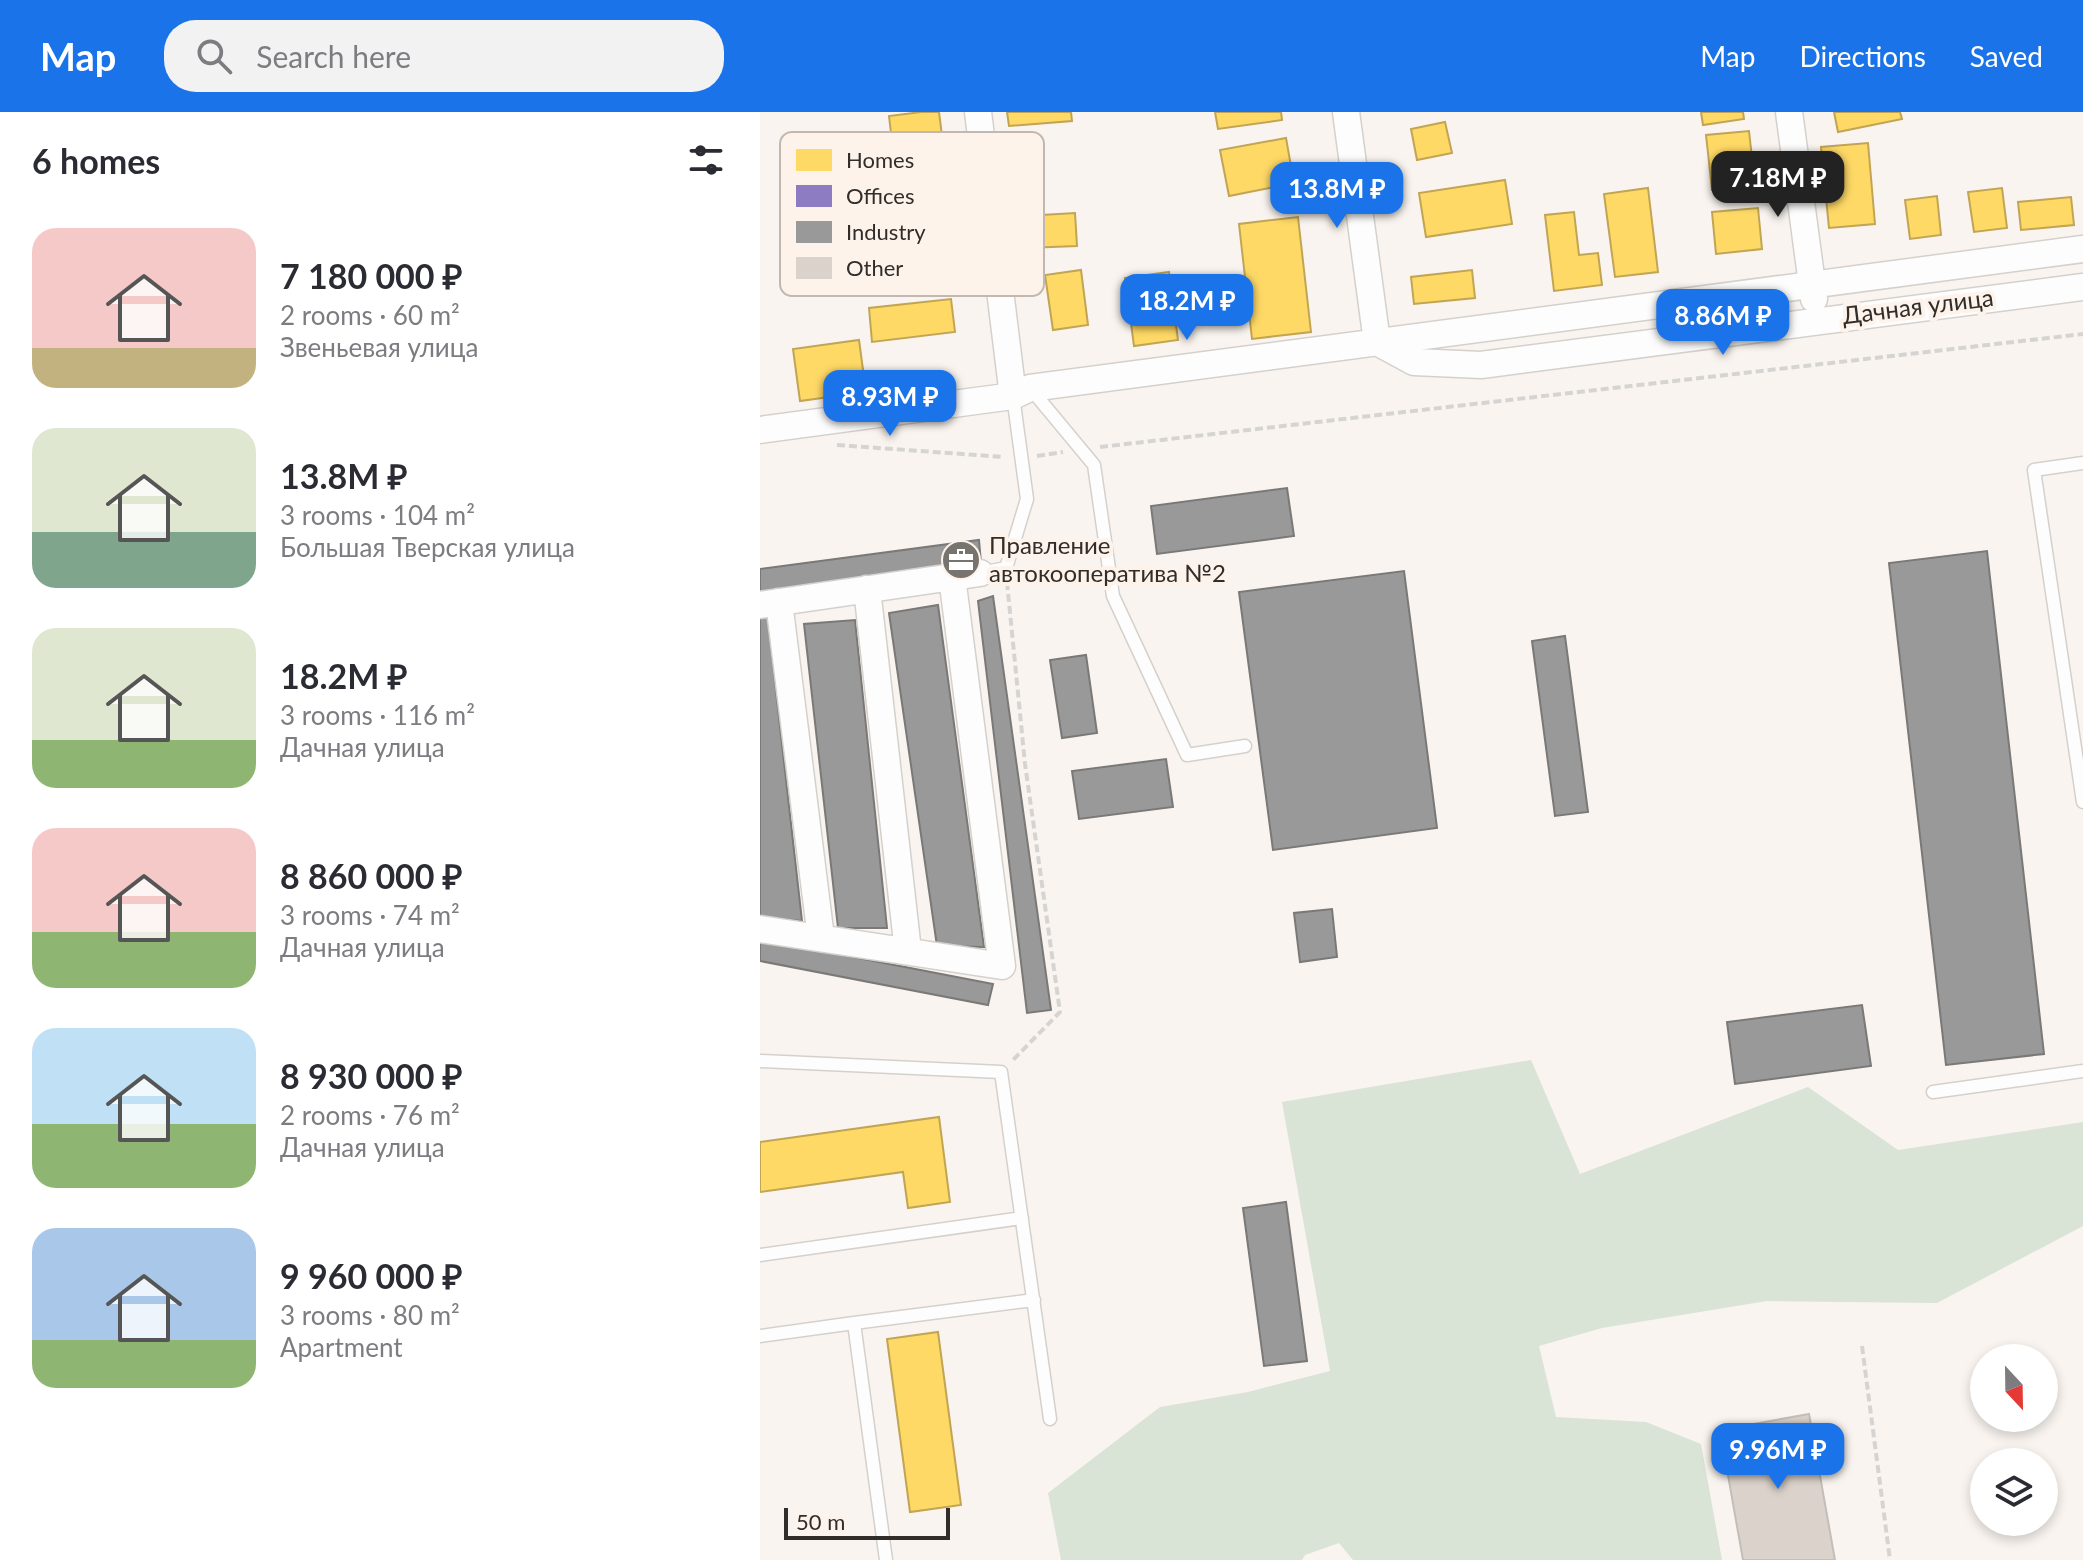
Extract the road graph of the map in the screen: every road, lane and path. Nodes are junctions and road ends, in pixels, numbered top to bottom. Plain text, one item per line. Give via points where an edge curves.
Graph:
1 (978, 112) edge
2 (1346, 112) edge
3 (1789, 112) edge
4 (981, 132) edge
5 (2083, 249) edge
6 (1812, 285) junction
7 (2083, 287) edge
8 (1007, 296) edge
9 (1817, 319) junction
10 (2083, 334) edge
11 (1377, 342) junction
12 (1022, 392) junction
13 (760, 430) edge
14 (821, 444) dead end
15 (1080, 449) junction
16 (1021, 458) junction
17 (2083, 463) edge
18 (993, 571) junction
19 (952, 577) junction
20 (867, 589) junction
21 (769, 603) edge
22 (1245, 746) dead end
23 (2083, 802) edge
24 (760, 929) edge
25 (821, 938) junction
26 (908, 951) junction
27 (760, 1061) edge
28 (2083, 1071) edge
29 (1001, 1072) junction
30 (1933, 1092) dead end
31 (1022, 1218) junction
32 (760, 1255) edge
33 (1034, 1300) junction
34 (854, 1323) junction
35 (760, 1336) edge
36 (1862, 1346) dead end
37 (1050, 1419) dead end
38 (886, 1560) edge
39 (1890, 1560) edge

1 - 4 street
2 - 11 street
3 - 6 street
5 - 6 street, Дачная улица
6 - 9 street
6 - 11 street, Дачная улица
7 - 9 street, Дачная улица
8 - 12 street
9 - 11 street, Дачная улица via 1481,365 1414,362
10 - 15 path
11 - 12 street, Дачная улица
12 - 13 street, Дачная улица
12 - 15 lane
12 - 16 lane
14 - 16 path
15 - 16 path
15 - 22 lane via 1094,465 1113,596 1187,755
16 - 18 lane via 1027,499
17 - 23 lane via 2034,470
18 - 19 street
18 - 29 path via 1060,1012
19 - 20 street
19 - 26 street via 1002,966
20 - 21 street
20 - 26 street
21 - 25 street
24 - 25 street
25 - 26 street
27 - 29 lane
28 - 30 lane
29 - 31 lane
31 - 32 lane
31 - 33 lane
33 - 34 lane
33 - 37 lane
34 - 35 lane
34 - 38 lane
36 - 39 path

